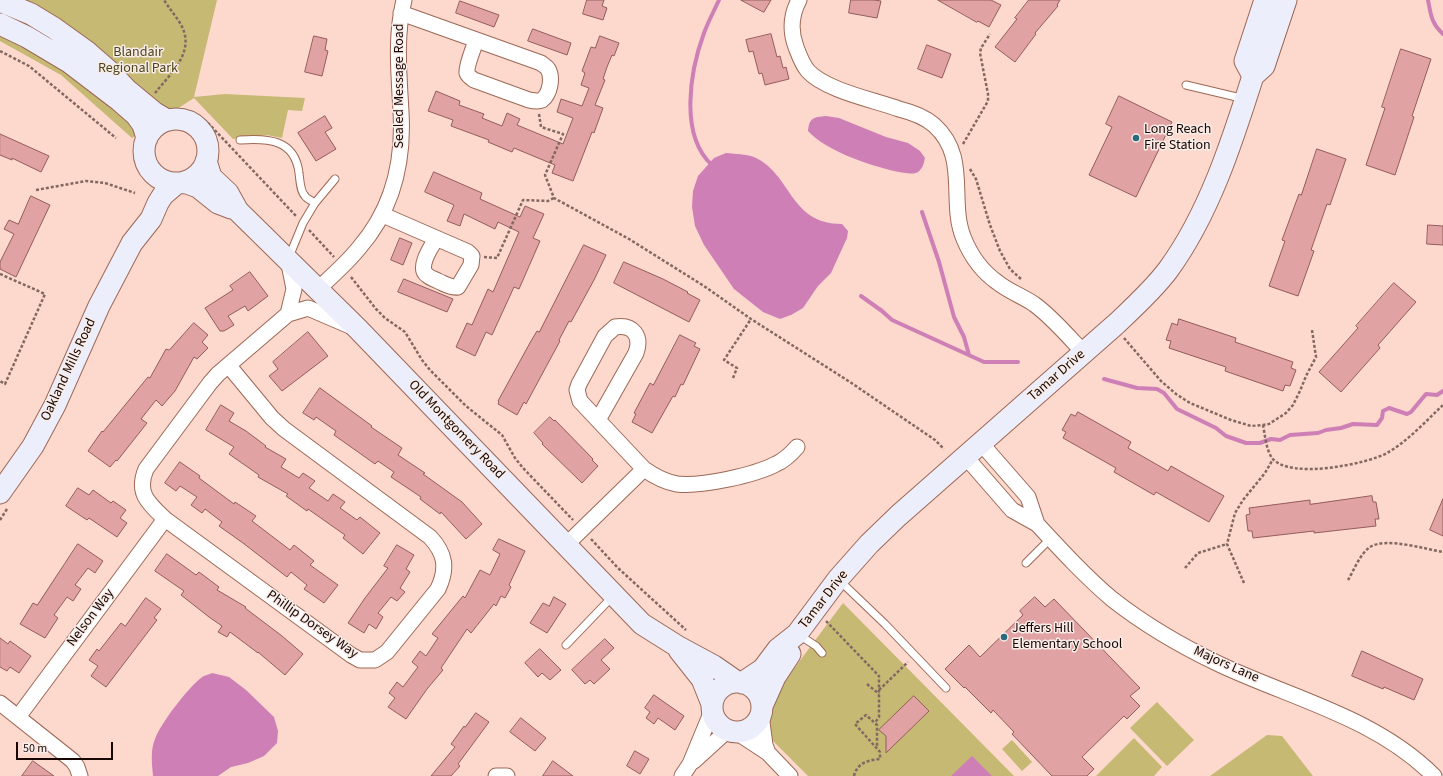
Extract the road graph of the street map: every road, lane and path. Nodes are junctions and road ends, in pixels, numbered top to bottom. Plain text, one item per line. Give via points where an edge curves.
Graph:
1 (164, 0) edge
2 (799, 0) edge
3 (1265, 0) edge
4 (1286, 0) edge
5 (0, 1) edge
6 (402, 7) edge
7 (0, 24) edge
8 (990, 34) dead end
9 (476, 40) junction
10 (0, 51) edge
11 (1253, 76) junction
12 (1186, 85) dead end
13 (152, 96) dead end
14 (1245, 99) junction
15 (536, 102) junction
16 (170, 115) junction
17 (116, 138) dead end
18 (147, 138) junction
19 (240, 140) dead end
20 (962, 146) dead end
21 (206, 161) junction
22 (966, 163) dead end
23 (150, 169) junction
24 (335, 179) dead end
25 (180, 182) junction
26 (36, 190) dead end
27 (136, 193) dead end
28 (554, 198) junction
29 (315, 203) junction
30 (238, 211) junction
31 (383, 215) junction
32 (303, 223) junction
33 (436, 239) junction
34 (132, 244) junction
35 (472, 256) junction
36 (288, 259) junction
37 (337, 260) dead end
38 (347, 272) dead end
39 (0, 274) edge
40 (1024, 283) dead end
41 (318, 289) junction
42 (288, 314) junction
43 (751, 319) junction
44 (1115, 325) junction
45 (358, 329) junction
46 (1312, 330) dead end
47 (1083, 352) junction
48 (229, 366) junction
49 (733, 378) dead end
50 (0, 381) edge
51 (1443, 404) edge
52 (598, 420) junction
53 (1263, 425) junction
54 (797, 447) dead end
55 (944, 449) dead end
56 (972, 449) junction
57 (1273, 459) junction
58 (644, 469) junction
59 (0, 493) edge
60 (165, 519) junction
61 (575, 522) dead end
62 (1037, 524) junction
63 (589, 538) dead end
64 (1050, 539) junction
65 (567, 544) junction
66 (1227, 544) junction
67 (1443, 552) edge
68 (1026, 563) dead end
69 (1185, 568) dead end
70 (838, 579) junction
71 (1348, 580) dead end
72 (1244, 583) dead end
73 (614, 594) junction
74 (825, 620) dead end
75 (797, 634) junction
76 (681, 638) junction
77 (566, 645) dead end
78 (822, 653) dead end
79 (908, 662) dead end
80 (739, 682) junction
81 (867, 684) dead end
82 (946, 688) dead end
83 (880, 690) junction
84 (880, 695) junction
85 (0, 704) edge
86 (712, 708) junction
87 (761, 710) junction
88 (18, 717) junction
89 (875, 723) junction
90 (732, 731) junction
91 (877, 748) junction
92 (768, 753) junction
93 (686, 770) edge
94 (80, 776) edge
95 (496, 776) edge
96 (507, 776) edge
97 (790, 776) edge
98 (854, 776) edge
99 (1434, 776) edge

1 - 13 path via 181,24 186,46 178,64
2 - 47 street via 792,31 800,59 808,70 830,87 908,111 934,125 944,136 953,154 958,178 957,201 960,222 964,239 974,256 984,271 998,283 1034,304
3 - 11 street via 1245,61
4 - 11 street, Tamar Drive via 1264,66
5 - 16 street via 31,14 54,28 86,51 155,113
6 - 9 street
6 - 31 street, Sealed Message Road via 398,28 402,139 400,161 391,198
7 - 18 street via 69,62 120,101 136,115
8 - 20 path via 980,53 988,101
9 - 15 street via 467,74 474,80
9 - 15 street via 541,63 548,69 550,84 546,96
10 - 17 path via 29,66
11 - 14 street, Tamar Drive
12 - 14 lane
14 - 44 street, Tamar Drive via 1223,164 1187,241 1167,271
15 - 28 path via 541,126 563,134 545,175
16 - 18 street
16 - 21 street via 188,121 204,135 208,145
16 - 32 path via 189,112 200,116
18 - 23 street via 144,154
19 - 29 lane via 260,138 285,146 293,155 298,168 304,196
21 - 25 street via 192,179
21 - 30 street, Old Montgomery Road via 211,177 228,193
22 - 40 path via 976,179 1000,251 1010,269
23 - 25 street via 161,179
23 - 34 street, Oakland Mills Road via 148,188
24 - 29 lane
25 - 30 street, Old Montgomery Road via 198,188 218,203
25 - 34 street, Oakland Mills Road via 164,195 151,219
26 - 27 path via 86,181 105,183
28 - 35 path via 548,201 523,200 497,258
28 - 43 path via 629,239
29 - 32 lane
30 - 36 street, Old Montgomery Road
31 - 33 street
31 - 41 street, Sealed Message Road via 359,249
32 - 36 lane
32 - 37 path
33 - 35 street
33 - 35 street via 422,267 427,276 454,288 458,287 471,265
34 - 59 street, Oakland Mills Road via 99,306 55,405 33,446
36 - 41 street, Old Montgomery Road
36 - 42 street via 294,289
38 - 61 path via 376,309 405,332 430,370 466,406 502,435 523,468
39 - 50 path via 45,294 5,384
41 - 45 street, Old Montgomery Road
42 - 45 street, Phillip Dorsey Way via 308,308
42 - 48 street, Phillip Dorsey Way
43 - 49 path via 724,360 736,368
43 - 55 path via 876,400 935,440
44 - 47 street, Tamar Drive
44 - 53 path via 1128,343 1176,394 1190,403 1231,420 1251,426
45 - 65 street, Old Montgomery Road
46 - 53 path via 1316,357 1293,405 1286,413
47 - 56 street, Tamar Drive
48 - 60 street, Phillip Dorsey Way via 210,383 142,478 145,497
48 - 60 street, Phillip Dorsey Way via 284,429 430,537 444,559 443,578 388,652 375,660 360,660
51 - 57 path via 1399,446 1367,461 1321,469 1304,469
52 - 52 street via 580,401 577,390 605,336 614,327 626,326 635,332 638,347
52 - 58 street
53 - 57 path
54 - 58 street via 789,456 763,470 709,482 676,484
56 - 62 street, Majors Lane via 1012,510
56 - 62 street, Majors Lane via 1028,497
56 - 70 street, Tamar Drive via 869,544
57 - 66 path via 1235,513
58 - 65 street
60 - 88 street, Nelson Way
62 - 64 street, Majors Lane
63 - 76 path
64 - 68 lane
64 - 99 street, Majors Lane via 1112,599 1165,636 1222,665 1319,704 1385,737
65 - 73 street, Old Montgomery Road
66 - 69 path via 1198,553
66 - 72 path
67 - 71 path via 1410,545 1379,544 1370,547 1363,555
70 - 75 street, Tamar Drive
70 - 82 lane
73 - 76 street, Old Montgomery Road via 642,624
73 - 77 lane
74 - 83 path via 880,676
75 - 78 lane
75 - 80 street, Tamar Drive via 778,650 763,669
75 - 87 street, Tamar Drive via 790,656 775,677
76 - 80 street, Old Montgomery Road via 714,666
76 - 86 street, Old Montgomery Road via 702,679
79 - 83 path
80 - 86 street via 725,685 719,690 714,696
80 - 87 street via 756,690
81 - 84 path
83 - 84 path
84 - 89 path via 880,717
85 - 88 street
86 - 90 street via 720,725
86 - 93 street
87 - 90 street via 750,728
87 - 92 street
88 - 94 street via 73,761
89 - 91 path
89 - 91 path via 866,715 855,724
90 - 92 street
90 - 93 street
91 - 98 path via 880,759 862,763
92 - 97 street
95 - 96 street

